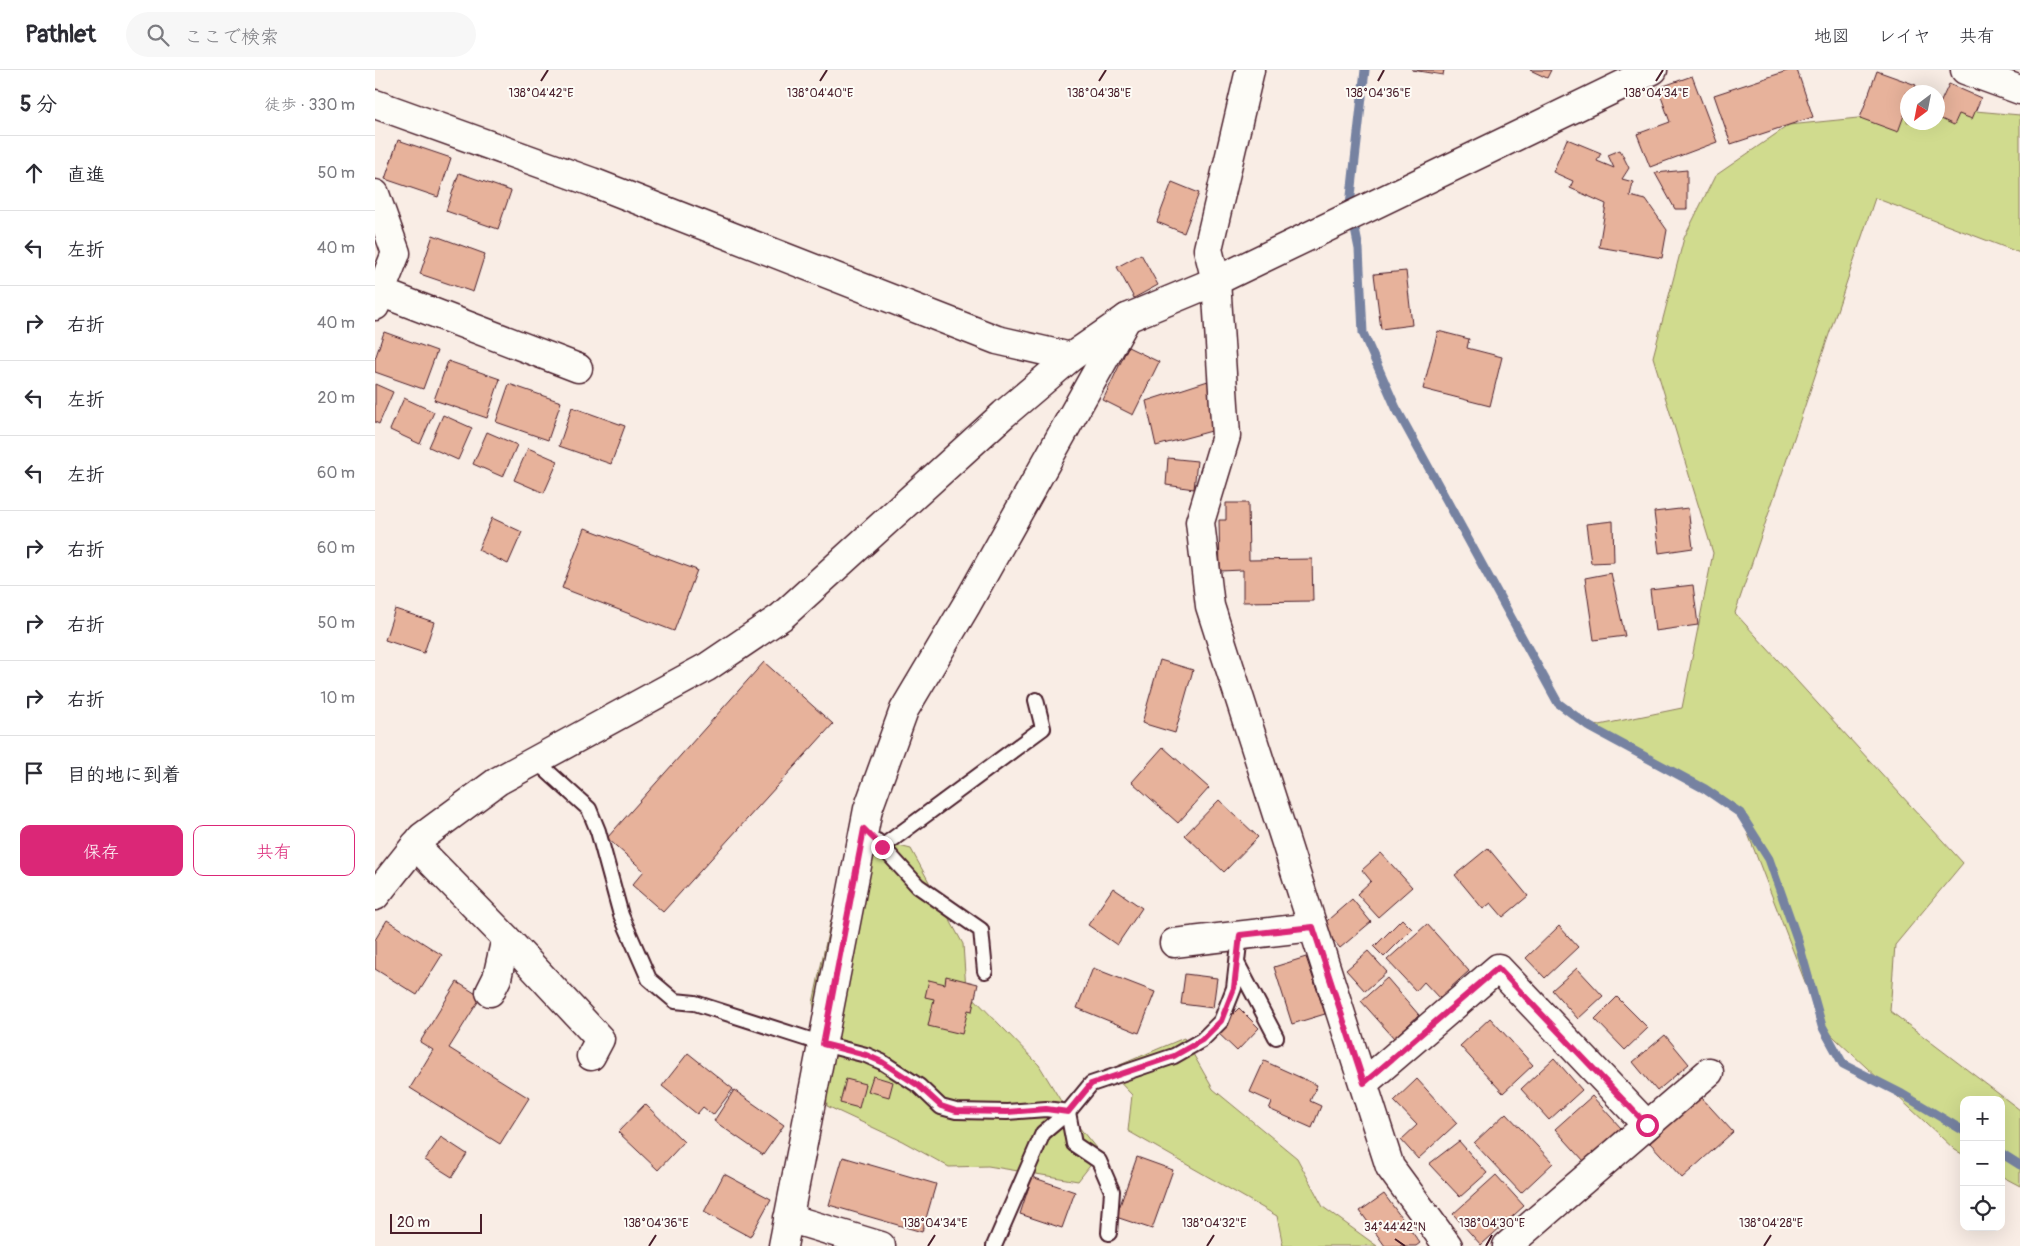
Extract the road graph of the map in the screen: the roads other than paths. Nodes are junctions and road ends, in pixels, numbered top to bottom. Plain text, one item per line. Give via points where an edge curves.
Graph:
1 (1250, 70) edge
2 (1965, 70) edge
3 (1647, 71) edge
4 (2020, 90) edge
5 (375, 104) edge
6 (375, 194) edge
7 (1216, 281) junction
8 (378, 299) edge
9 (1127, 318) junction
10 (1071, 357) junction
11 (578, 368) dead end
12 (1036, 700) dead end
13 (536, 760) junction
14 (873, 838) junction
15 (415, 845) junction
16 (375, 896) edge
17 (1313, 927) junction
18 (1240, 935) junction
19 (506, 938) junction
20 (1174, 943) dead end
21 (1237, 963) junction
22 (985, 971) dead end
23 (490, 992) dead end
24 (1276, 1037) dead end
25 (823, 1044) junction
26 (591, 1056) dead end
27 (1709, 1072) dead end
28 (1364, 1083) junction
29 (1068, 1112) junction
30 (1647, 1125) junction
31 (788, 1218) junction
32 (1109, 1233) dead end
33 (783, 1246) edge
34 (881, 1246) edge
35 (994, 1246) edge
36 (1449, 1246) edge
37 (1507, 1246) edge

1 - 7 street via 1208,249
2 - 4 street
3 - 7 street
5 - 10 street via 592,182 997,340
6 - 8 street via 396,254
7 - 9 street
7 - 17 street via 1226,436 1200,522 1210,606
8 - 11 street
9 - 10 street
9 - 14 street via 905,710 868,810
10 - 13 street via 781,617 707,667
12 - 14 lane via 1043,728
13 - 15 street via 497,781
13 - 25 lane via 589,809 621,915 649,979 675,1001 695,1003
14 - 22 lane via 918,886 981,930
14 - 25 street
15 - 16 street
15 - 19 street
17 - 18 street
17 - 28 street
18 - 20 street
18 - 21 lane
19 - 23 street via 497,978
19 - 26 street via 600,1038
21 - 24 lane
21 - 29 lane via 1234,988 1221,1021 1202,1040 1174,1056 1091,1084
25 - 29 lane via 882,1062 919,1086 941,1106 956,1111 1046,1109
25 - 31 street
27 - 30 street
28 - 30 street via 1498,968
28 - 36 street via 1390,1167
29 - 32 lane via 1075,1144 1099,1160 1112,1190
29 - 35 lane via 1043,1133
30 - 37 street
31 - 33 street
31 - 34 street

